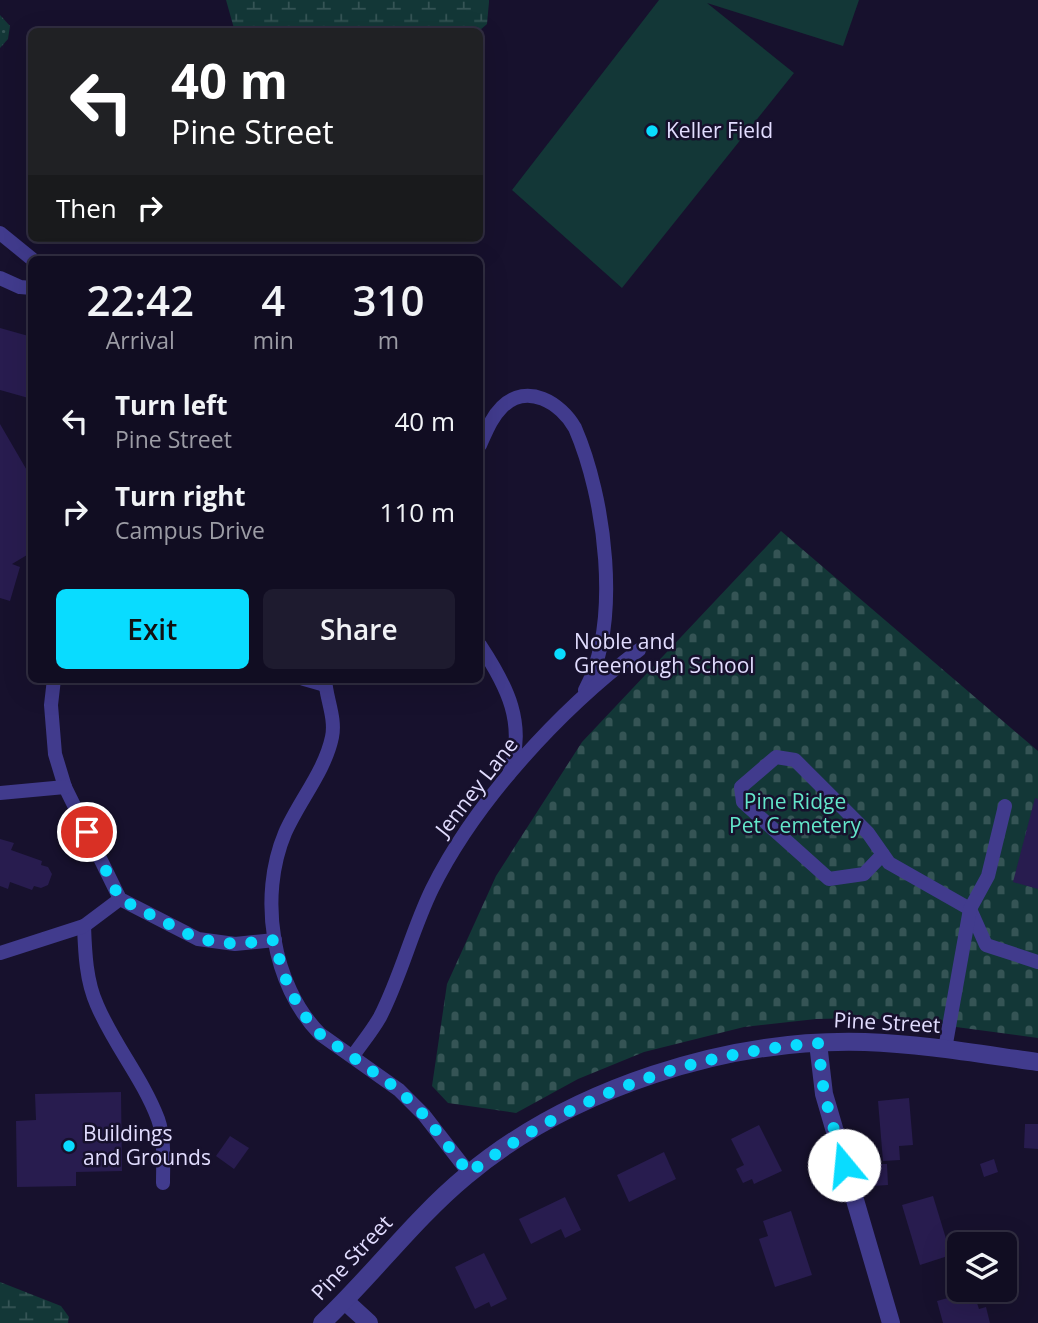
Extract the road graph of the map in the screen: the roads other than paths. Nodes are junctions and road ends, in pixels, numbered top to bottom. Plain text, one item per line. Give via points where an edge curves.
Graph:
1 (0, 233) edge
2 (28, 256) edge
3 (0, 278) edge
4 (28, 288) edge
5 (483, 439) edge
6 (483, 650) edge
7 (639, 650) dead end
8 (54, 683) edge
9 (325, 683) edge
10 (581, 698) junction
11 (507, 778) junction
12 (65, 787) junction
13 (0, 793) edge
14 (1005, 806) dead end
15 (883, 854) junction
16 (120, 899) junction
17 (970, 909) junction
18 (84, 926) junction
19 (275, 940) junction
20 (0, 953) edge
21 (1038, 962) edge
22 (818, 1043) junction
23 (945, 1049) junction
24 (353, 1056) junction
25 (1038, 1062) edge
26 (469, 1173) junction
27 (163, 1183) dead end
28 (345, 1301) junction
29 (322, 1323) edge
30 (369, 1323) edge
31 (891, 1323) edge

1 - 2 lane
3 - 4 lane
5 - 10 lane via 504,405 528,396 544,398 562,410 580,438 602,521 605,593 599,653
6 - 11 lane via 505,685 512,707 516,740
7 - 10 lane, Jenney Lane
8 - 12 lane via 52,729
9 - 19 lane via 333,733 280,849 273,896
10 - 11 lane, Jenney Lane
11 - 24 lane, Jenney Lane via 475,817 440,873 385,1004
12 - 13 lane
12 - 16 lane
14 - 17 lane via 988,876
15 - 15 lane via 795,760 776,757 741,788 743,802 829,878 864,874
15 - 17 lane via 889,863
16 - 18 lane
16 - 19 lane via 198,939 235,944
17 - 21 lane via 986,945
17 - 23 lane
18 - 20 lane
18 - 27 lane via 96,1003 159,1121
19 - 24 lane via 286,980 302,1013 320,1034
22 - 23 street, Pine Street
22 - 26 street, Pine Street via 735,1053 652,1075 568,1111
22 - 31 street via 826,1103
23 - 25 street, Pine Street
24 - 26 lane via 411,1102
26 - 28 street, Pine Street
28 - 29 street, Pine Street
28 - 30 street

